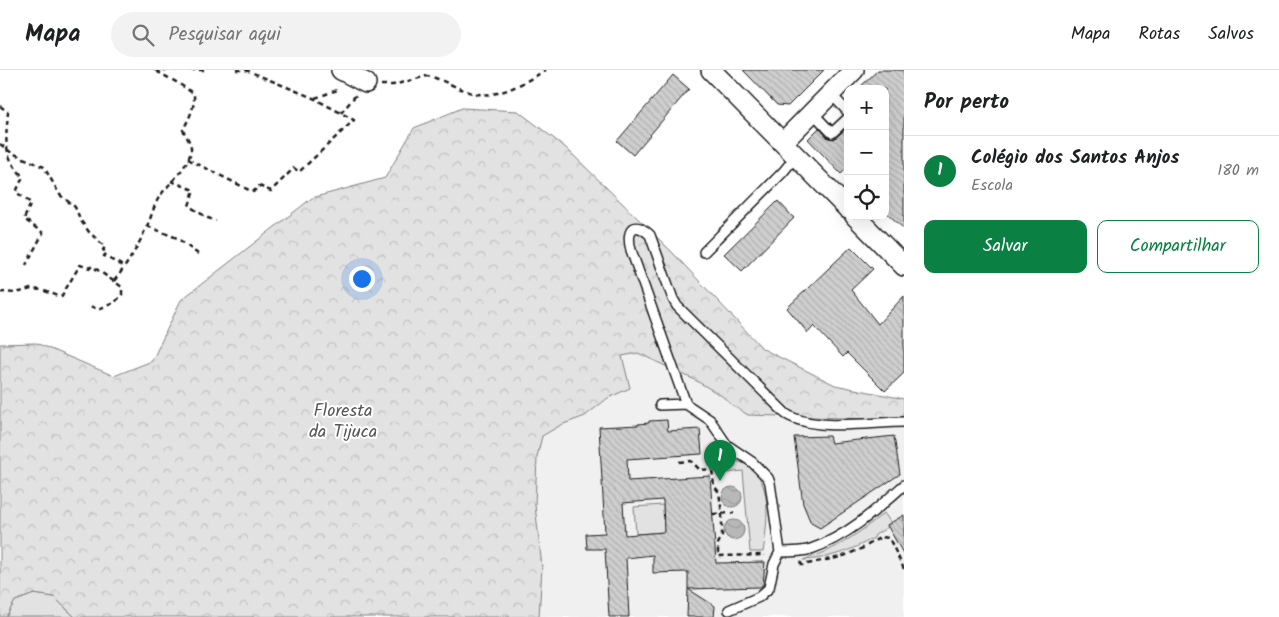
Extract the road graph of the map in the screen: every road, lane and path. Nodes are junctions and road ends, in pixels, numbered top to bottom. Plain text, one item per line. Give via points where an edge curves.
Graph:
1 (155, 70) edge
2 (205, 70) edge
3 (234, 70) edge
4 (546, 70) edge
5 (711, 70) edge
6 (854, 70) edge
7 (352, 77) edge
8 (830, 94) junction
9 (313, 98) junction
10 (0, 106) edge
11 (844, 108) edge
12 (812, 112) junction
13 (341, 113) junction
14 (844, 122) edge
15 (783, 142) junction
16 (0, 144) edge
17 (6, 149) junction
18 (796, 156) junction
19 (188, 159) junction
20 (171, 181) junction
21 (844, 205) edge
22 (859, 220) edge
23 (216, 221) dead end
24 (147, 226) junction
25 (704, 252) dead end
26 (198, 254) dead end
27 (26, 265) dead end
28 (904, 266) edge
29 (125, 267) junction
30 (114, 281) junction
31 (0, 292) edge
32 (87, 305) dead end
33 (686, 404) junction
34 (660, 405) dead end
35 (904, 422) edge
36 (712, 444) dead end
37 (679, 462) dead end
38 (712, 468) junction
39 (904, 485) edge
40 (734, 513) dead end
41 (712, 514) dead end
42 (722, 514) junction
43 (806, 550) junction
44 (778, 555) junction
45 (904, 569) edge
46 (729, 610) dead end

1 - 2 path
1 - 19 path via 194,94 192,114 183,130 191,144
3 - 9 path via 246,70
4 - 7 path via 516,88 481,95 427,76 393,85
5 - 15 street
6 - 8 street
7 - 9 path via 340,89
7 - 13 path
8 - 11 lane
8 - 12 street
9 - 13 path
10 - 17 path via 8,112
12 - 14 lane via 832,133
12 - 15 street
13 - 19 path via 354,120 299,172 294,168 271,191 259,186 253,192
15 - 18 street
16 - 17 path
17 - 27 path via 14,167 23,177 16,192 31,203 24,218 43,233
17 - 29 path via 44,167 60,195 74,207 80,221 105,247 103,250 107,252 104,256
18 - 21 street
18 - 25 lane
19 - 20 path
20 - 23 path via 194,190 189,206
20 - 24 path via 157,201
22 - 28 street
24 - 26 path via 177,238
24 - 29 path
29 - 30 path
30 - 31 path via 92,266 80,265 61,297 31,289 16,293
30 - 32 path via 122,287 119,299 98,309
33 - 34 lane
33 - 35 lane via 631,250 628,239 633,228 638,227 650,235 677,306 786,414 800,421 819,423
33 - 44 lane via 710,420 727,445 768,478
36 - 38 path via 716,463
37 - 38 path via 690,461 700,470
38 - 42 path
39 - 43 lane via 861,523
40 - 42 path
41 - 42 path
42 - 44 path via 718,556
43 - 44 lane
43 - 45 path via 799,561 802,565 841,557 881,537 889,538
44 - 46 lane via 769,588 764,594

